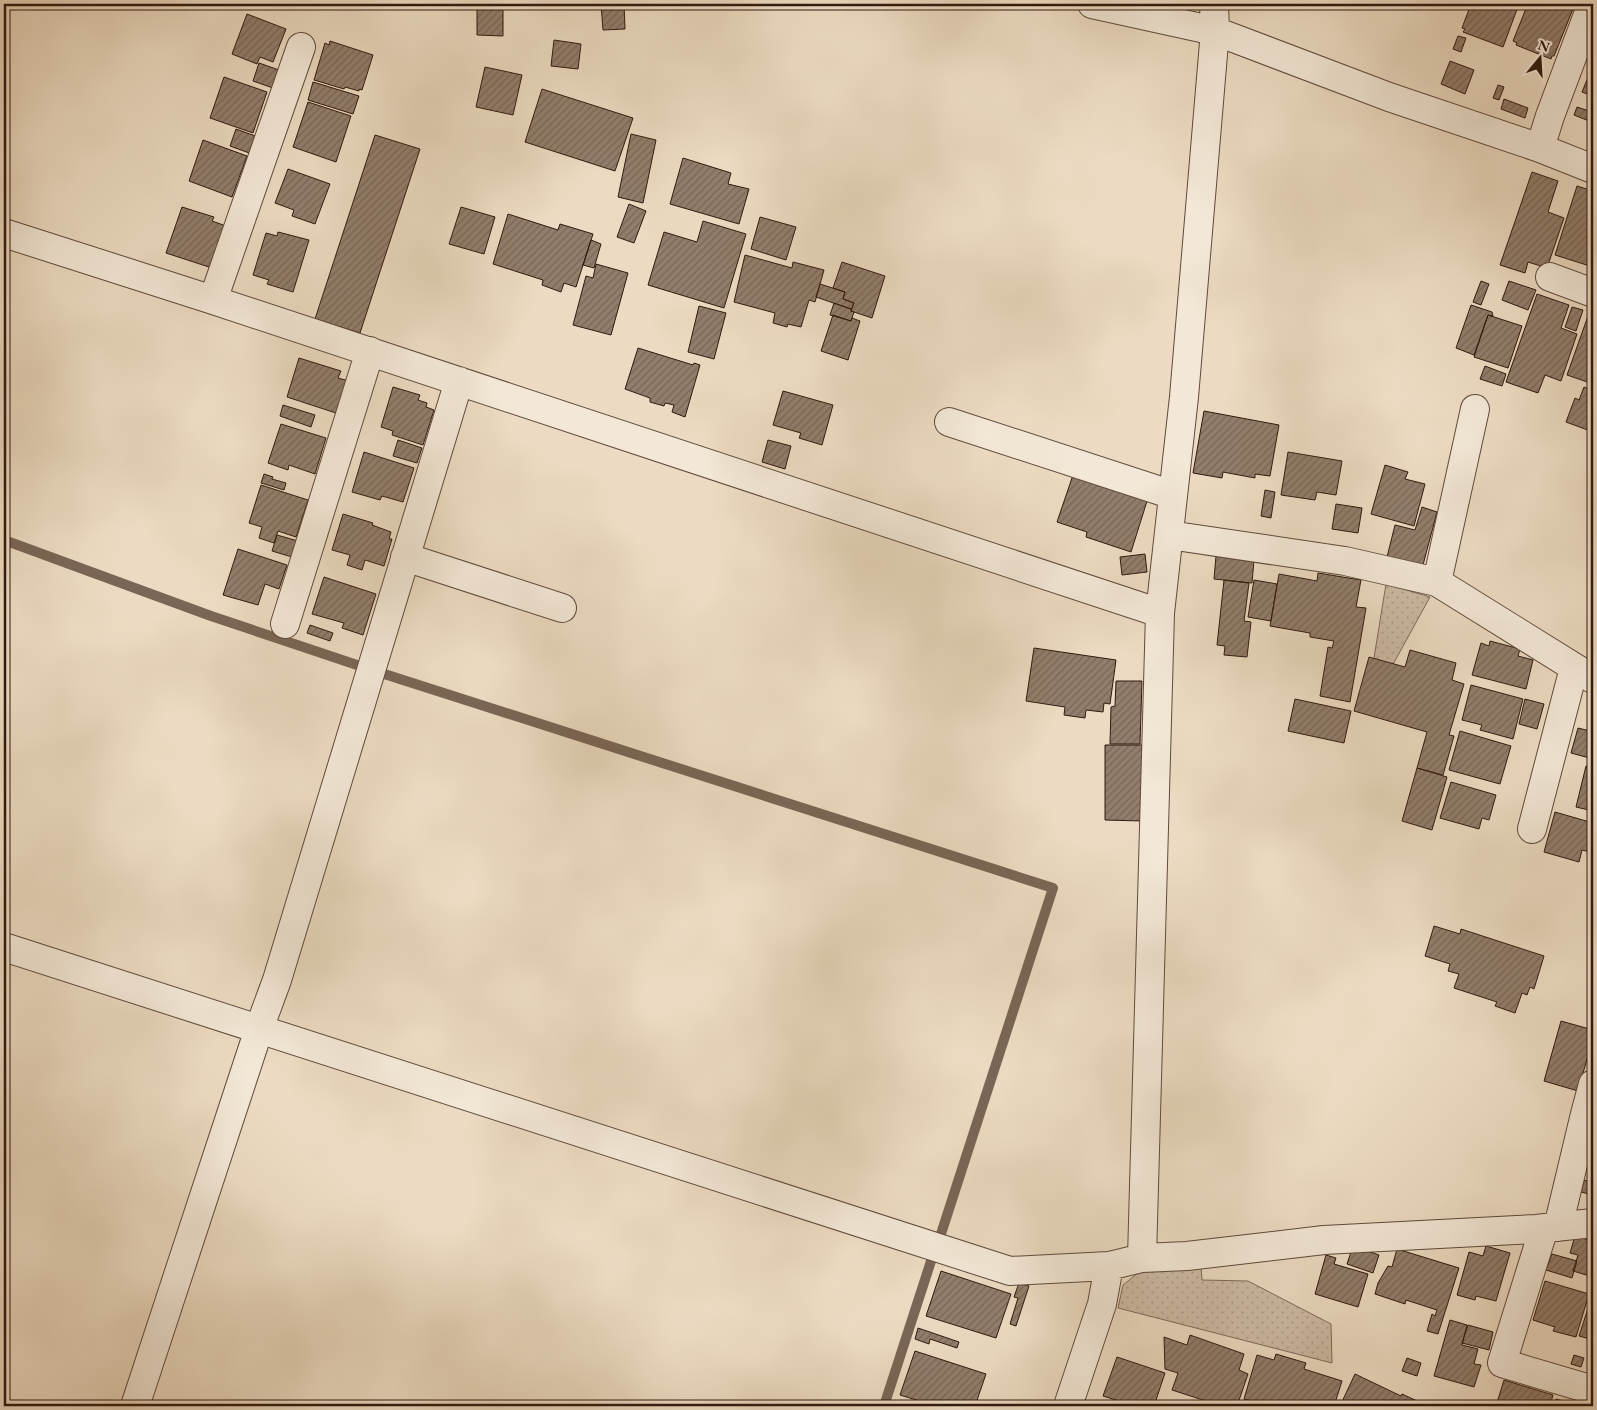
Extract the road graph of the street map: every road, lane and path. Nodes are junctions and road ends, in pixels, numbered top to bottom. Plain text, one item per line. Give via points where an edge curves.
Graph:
1 (1092, 4) edge
2 (1214, 4) edge
3 (1592, 4) edge
4 (1214, 31) junction
5 (301, 47) dead end
6 (1540, 148) junction
7 (1593, 168) edge
8 (4, 233) edge
9 (1550, 277) dead end
10 (1593, 293) edge
11 (213, 300) junction
12 (370, 351) junction
13 (459, 381) junction
14 (1475, 409) dead end
15 (949, 422) dead end
16 (1173, 495) junction
17 (1169, 535) junction
18 (405, 557) junction
19 (1437, 582) junction
20 (562, 608) dead end
21 (1160, 613) junction
22 (285, 624) dead end
23 (1584, 673) edge
24 (1532, 829) dead end
25 (4, 947) edge
26 (259, 1029) junction
27 (1593, 1084) edge
28 (1593, 1222) edge
29 (1551, 1228) junction
30 (1142, 1258) junction
31 (1109, 1266) junction
32 (1593, 1390) edge
33 (135, 1406) edge
34 (1068, 1406) edge

1 - 4 street
2 - 4 street
3 - 6 street
4 - 6 street via 1389,97
4 - 16 street
5 - 11 street
6 - 7 street
8 - 11 street
9 - 10 street
11 - 12 street
12 - 13 street
12 - 22 street
13 - 18 street
13 - 21 street
14 - 19 street
15 - 16 street
16 - 17 street
17 - 19 street via 1345,561
17 - 21 street
18 - 20 street
18 - 26 street via 277,980
19 - 23 street
21 - 30 street
23 - 24 street
25 - 26 street
26 - 31 street via 1010,1271
26 - 33 street
27 - 29 street
28 - 29 street
29 - 30 street via 1324,1240
29 - 32 street via 1502,1363
30 - 31 street
31 - 34 street via 1102,1304

